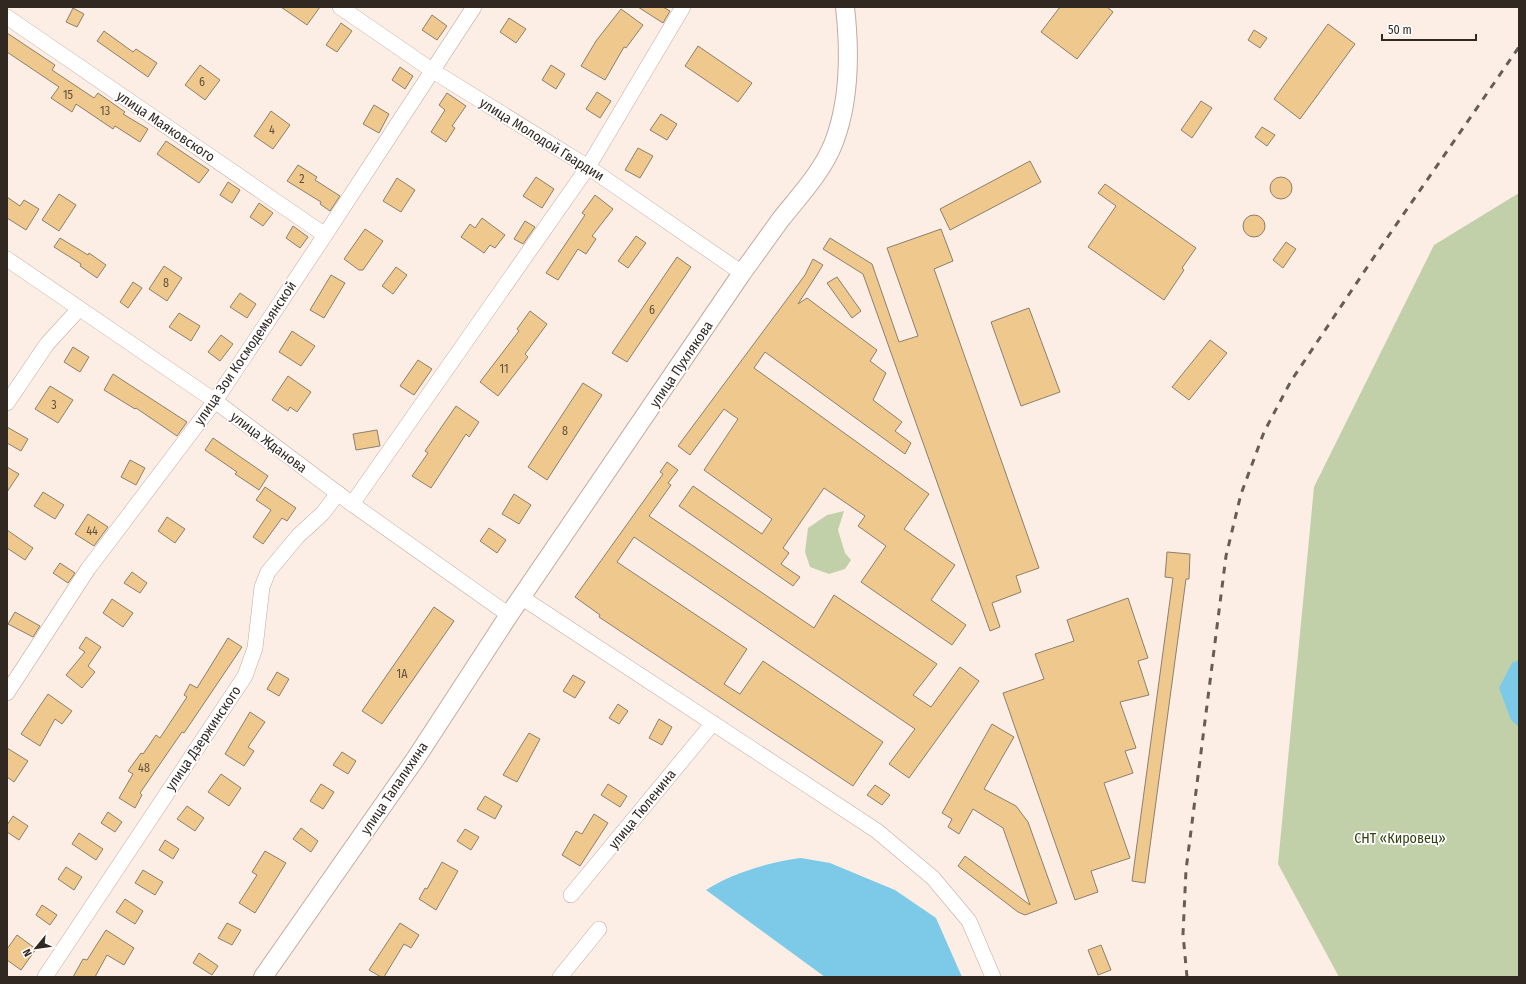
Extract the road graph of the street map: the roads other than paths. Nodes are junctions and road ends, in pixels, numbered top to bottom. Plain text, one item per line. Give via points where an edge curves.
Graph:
1 (340, 7) edge
2 (474, 7) edge
3 (684, 7) edge
4 (844, 7) edge
5 (7, 17) edge
6 (434, 71) junction
7 (588, 167) junction
8 (325, 235) junction
9 (7, 259) edge
10 (742, 273) junction
11 (79, 309) junction
12 (215, 401) junction
13 (7, 403) edge
14 (338, 493) junction
15 (352, 504) junction
16 (521, 597) junction
17 (509, 615) junction
18 (7, 693) edge
19 (713, 723) junction
20 (571, 895) dead end
21 (599, 929) dead end
22 (44, 977) edge
23 (263, 977) edge
24 (560, 977) edge
25 (993, 977) edge

1 - 6 street, улица Молодой Гвардии
2 - 6 street, улица Зои Космодемьянской
3 - 7 street
4 - 10 street, улица Пухлякова via 848,66 837,131 824,161 809,184
5 - 8 street, улица Маяковского
6 - 7 street, улица Молодой Гвардии
6 - 8 street, улица Зои Космодемьянской
7 - 10 street, улица Молодой Гвардии
7 - 15 street
8 - 12 street, улица Зои Космодемьянской
9 - 11 street, улица Жданова
10 - 16 street, улица Пухлякова
11 - 12 street, улица Жданова
11 - 13 street via 47,344
12 - 14 street, улица Жданова
12 - 18 street, улица Зои Космодемьянской via 88,569
14 - 15 street, улица Жданова
14 - 22 street, улица Дзержинского via 323,513 298,536 268,572 262,587 255,648 245,676
15 - 17 street, улица Жданова
16 - 17 street, улица Талалихина
16 - 19 street
17 - 23 street, улица Талалихина via 416,758
19 - 20 street, улица Тюленина
19 - 25 street via 877,831 933,878 969,921
21 - 24 street

